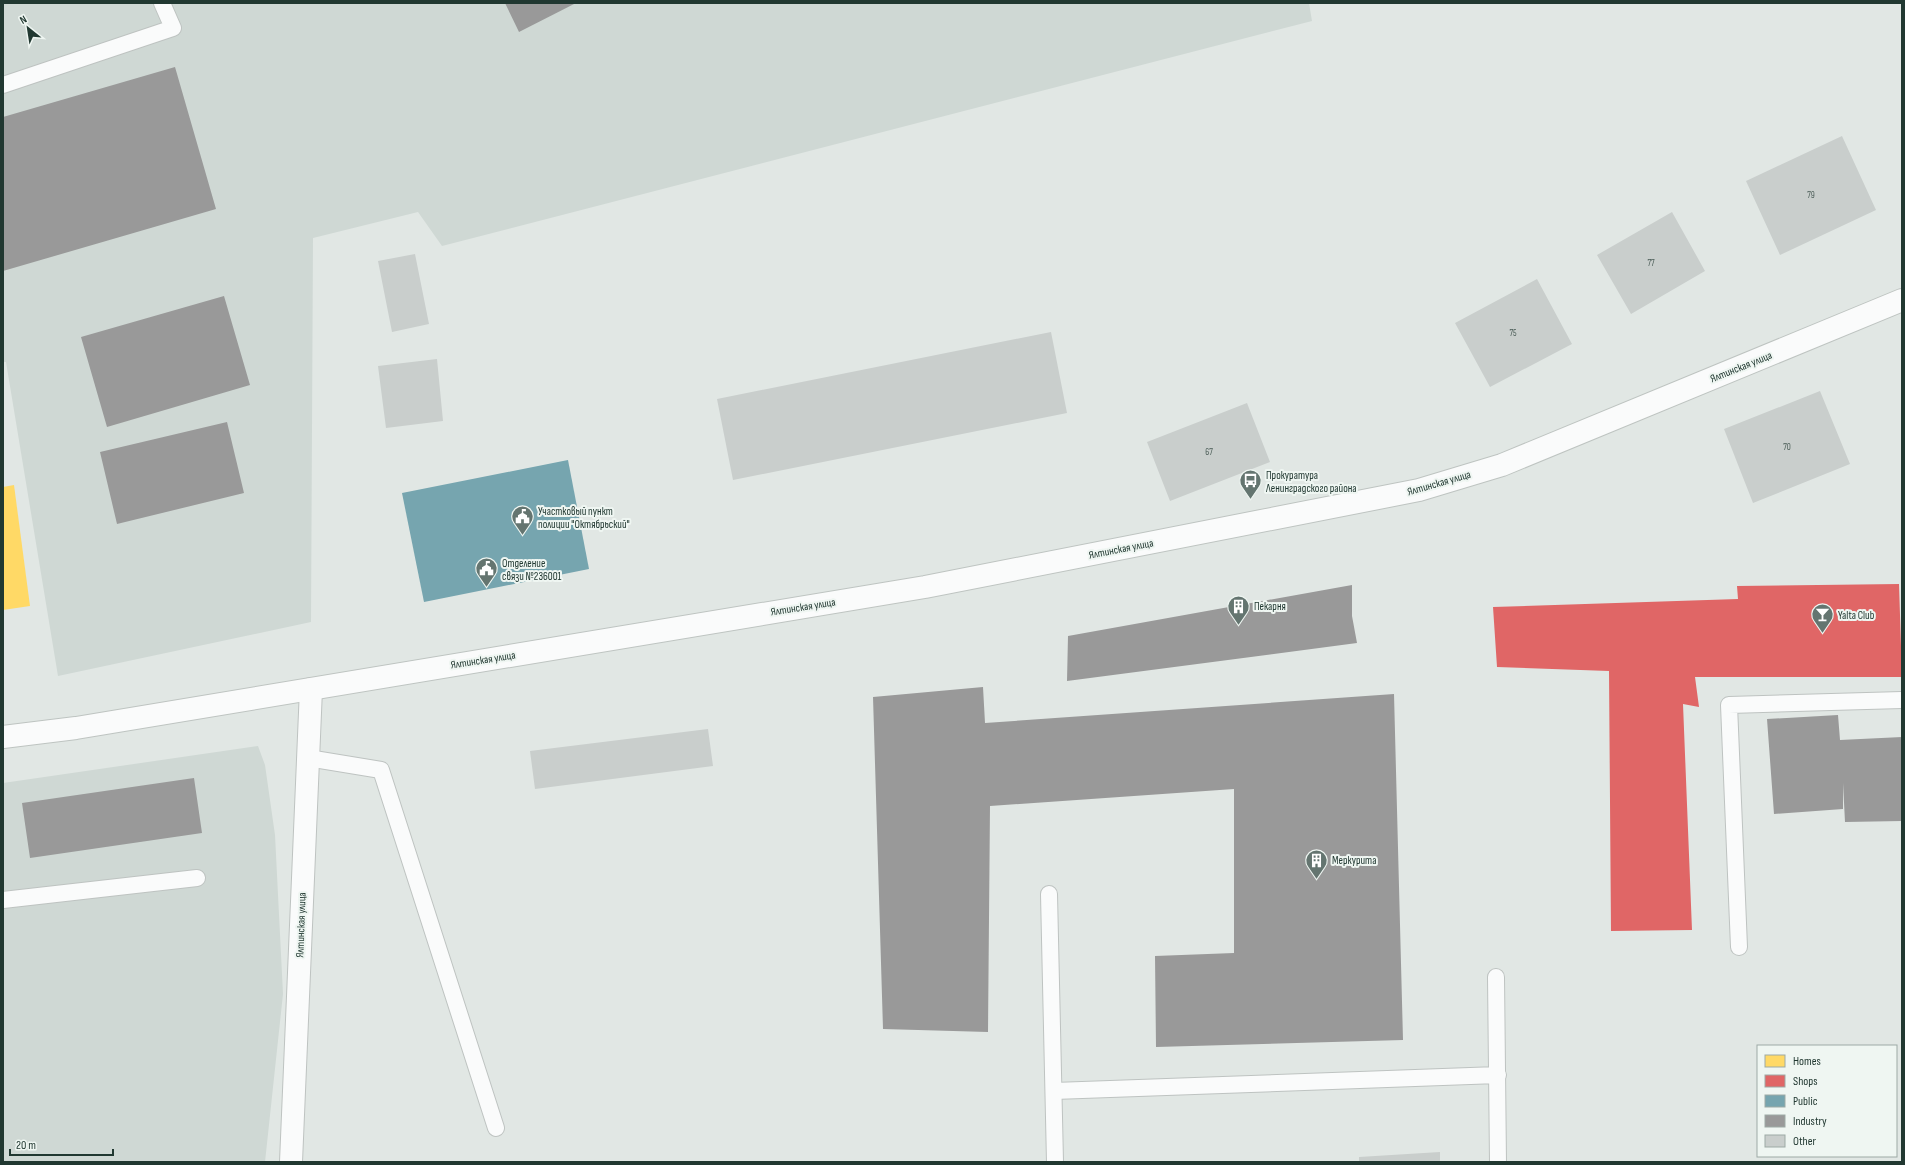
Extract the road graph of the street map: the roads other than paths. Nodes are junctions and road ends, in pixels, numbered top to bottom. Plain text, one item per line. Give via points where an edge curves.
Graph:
1 (162, 3) edge
2 (3, 85) edge
3 (1902, 300) edge
4 (311, 689) junction
5 (1902, 700) edge
6 (3, 738) edge
7 (308, 758) junction
8 (198, 878) dead end
9 (1049, 894) dead end
10 (3, 900) edge
11 (1739, 947) dead end
12 (1496, 977) dead end
13 (1498, 1075) junction
14 (1054, 1091) junction
15 (496, 1128) dead end
16 (291, 1162) edge
17 (1055, 1162) edge
18 (1498, 1162) edge

1 - 2 lane via 173,28
3 - 4 street, Ялтинская улица via 1502,465 1419,490 925,587
4 - 6 street, Ялтинская улица
4 - 7 street, Ялтинская улица
5 - 11 lane via 1729,705
7 - 15 lane via 381,770
7 - 16 street, Ялтинская улица
8 - 10 lane
9 - 14 lane
12 - 13 lane
13 - 14 lane
13 - 18 lane
14 - 17 lane

